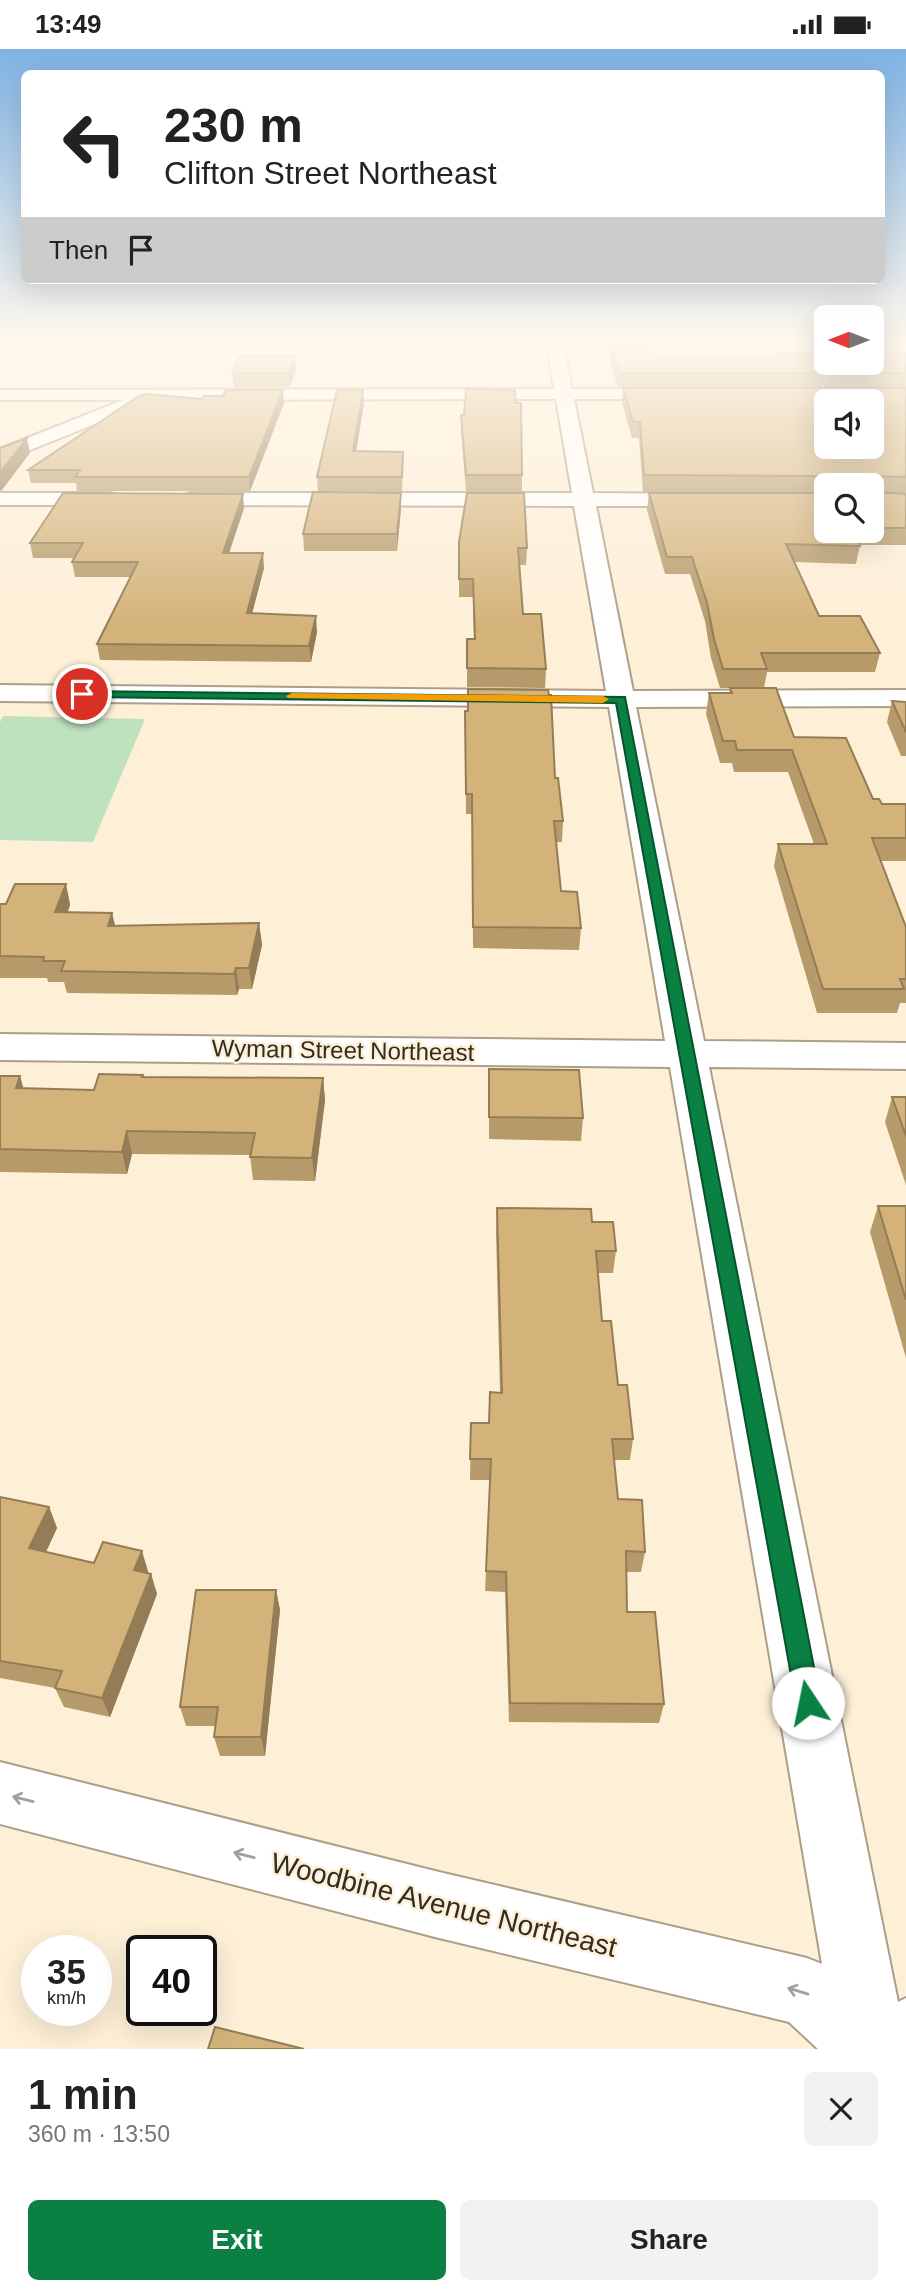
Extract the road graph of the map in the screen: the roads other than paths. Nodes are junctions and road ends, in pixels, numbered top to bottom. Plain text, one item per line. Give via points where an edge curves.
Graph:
1 (44, 438) edge
2 (572, 438) edge
3 (0, 456) edge
4 (0, 499) edge
5 (135, 499) edge
6 (176, 499) edge
7 (584, 500) junction
8 (723, 501) edge
9 (0, 693) edge
10 (906, 698) edge
11 (621, 699) junction
12 (0, 1047) edge
13 (687, 1053) junction
14 (906, 1056) edge
15 (0, 1793) edge
16 (906, 2033) edge
17 (871, 2049) edge
18 (880, 2049) edge

1 - 3 street
2 - 7 street
4 - 5 street
6 - 7 street
7 - 8 street
7 - 11 street
9 - 11 street
10 - 11 street
11 - 13 street
12 - 13 street, Wyman Street Northeast
13 - 14 street, Wyman Street Northeast
13 - 17 street
17 -> 15 street, Woodbine Avenue Northeast via 807,1993
16 - 18 street

